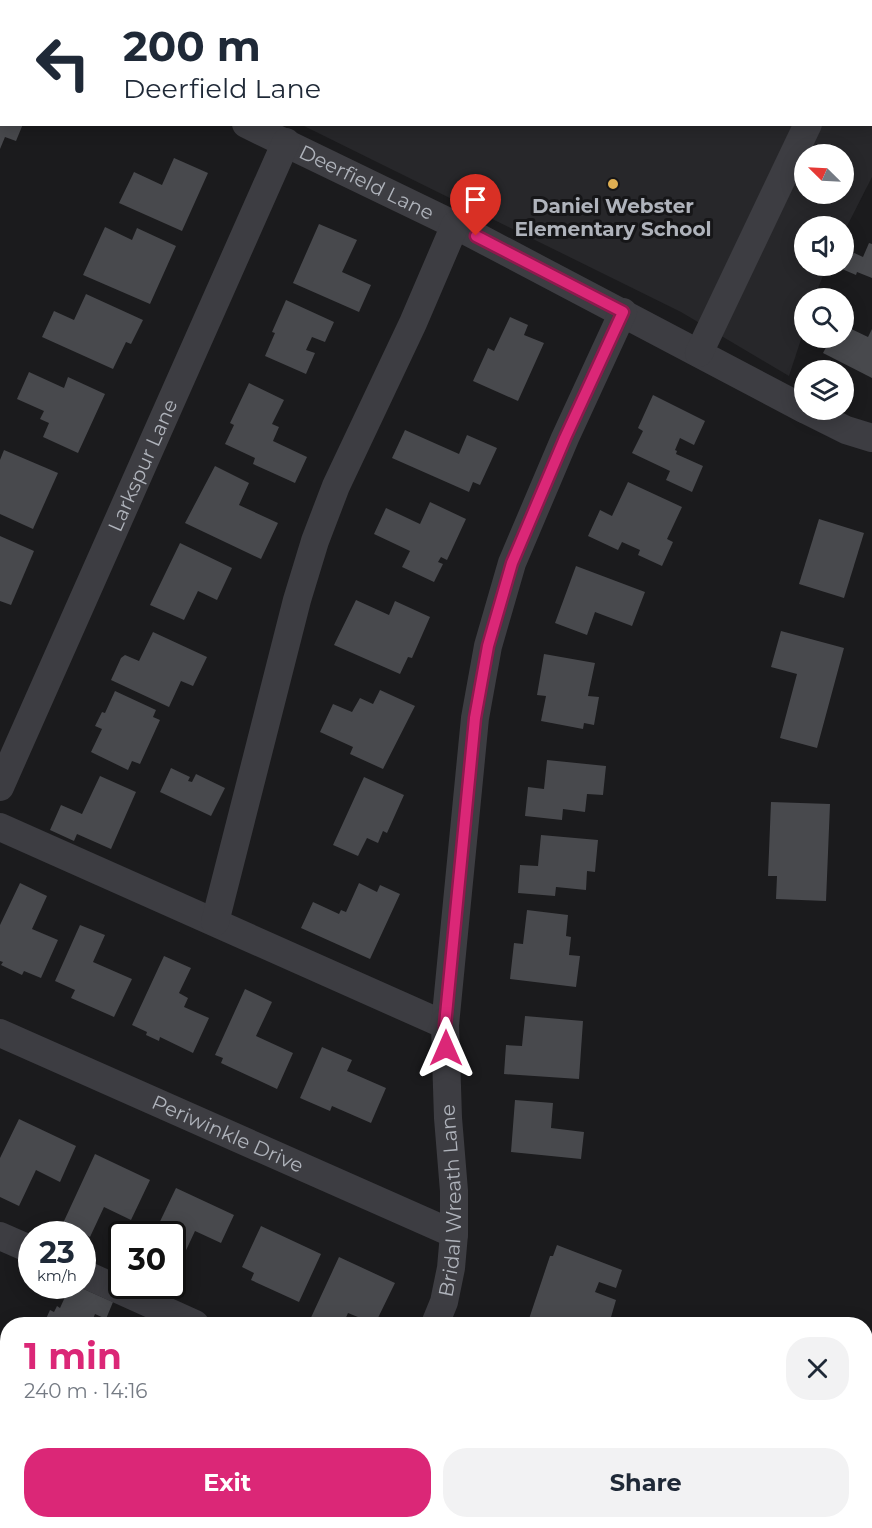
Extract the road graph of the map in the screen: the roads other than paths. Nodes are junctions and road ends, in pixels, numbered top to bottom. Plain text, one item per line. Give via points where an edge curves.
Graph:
1 (250, 126) edge
2 (807, 126) edge
3 (286, 142) junction
4 (455, 225) junction
5 (623, 312) junction
6 (699, 353) junction
7 (794, 403) edge
8 (826, 420) edge
9 (872, 438) edge
10 (0, 788) edge
11 (0, 827) edge
12 (215, 922) junction
13 (445, 1025) junction
14 (0, 1033) edge
15 (454, 1234) junction
16 (0, 1236) edge
17 (18, 1244) edge
18 (96, 1280) edge
19 (179, 1317) edge
20 (438, 1317) edge

1 - 3 street, Deerfield Lane
2 - 6 street
3 - 4 street, Deerfield Lane
3 - 10 street, Larkspur Lane
4 - 5 street, Deerfield Lane
4 - 12 street via 336,486 315,541
5 - 6 street, Deerfield Lane
5 - 13 street, Bridal Wreath Lane via 512,563 488,646 475,718
6 - 7 street, Deerfield Lane
8 - 9 street, Deerfield Lane
11 - 12 street
12 - 13 street
13 - 15 street, Bridal Wreath Lane
14 - 15 street, Periwinkle Drive
15 - 20 street, Bridal Wreath Lane via 451,1268
16 - 17 street
18 - 19 street

